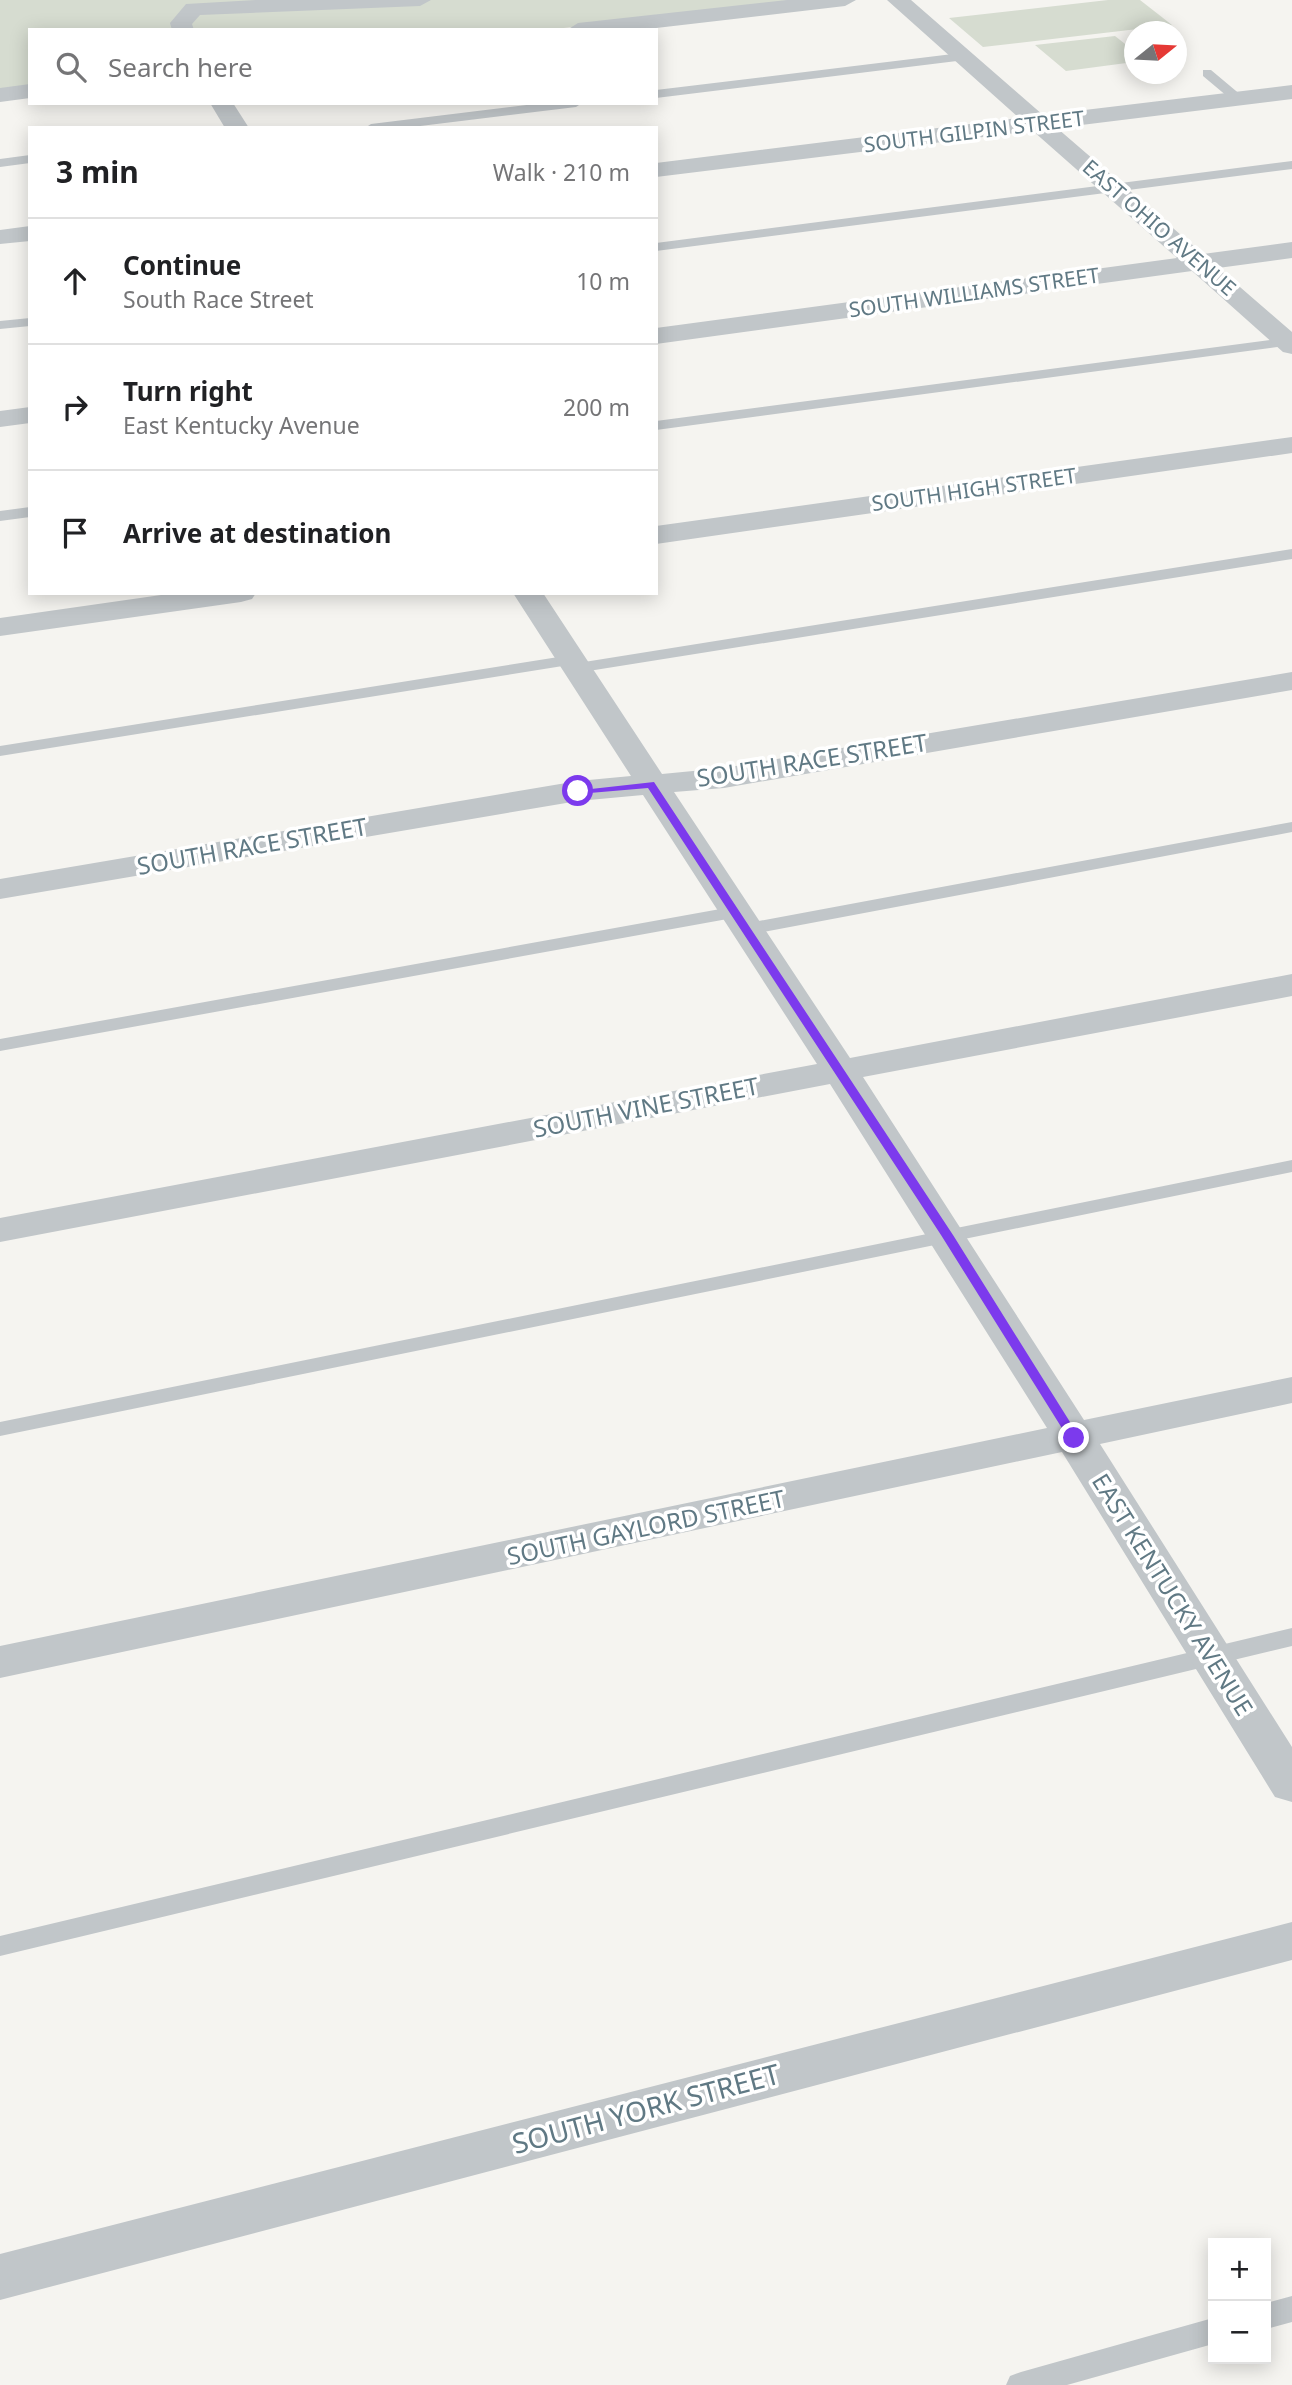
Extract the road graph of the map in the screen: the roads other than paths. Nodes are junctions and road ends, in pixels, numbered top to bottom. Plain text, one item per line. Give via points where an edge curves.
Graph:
1 (420, 0) edge
2 (845, 0) edge
3 (898, 0) edge
4 (183, 28) edge
5 (596, 28) edge
6 (961, 57) junction
7 (1207, 73) dead end
8 (28, 91) edge
9 (1292, 92) edge
10 (0, 94) edge
11 (658, 94) edge
12 (1238, 99) junction
13 (222, 105) edge
14 (560, 105) edge
15 (1040, 124) junction
16 (236, 126) edge
17 (387, 126) edge
18 (28, 159) edge
19 (0, 163) edge
20 (1292, 165) edge
21 (658, 170) edge
22 (1113, 187) junction
23 (28, 233) edge
24 (0, 237) edge
25 (658, 247) edge
26 (1292, 250) edge
27 (1199, 263) junction
28 (28, 321) edge
29 (0, 325) edge
30 (658, 336) edge
31 (1290, 343) edge
32 (28, 415) edge
33 (0, 419) edge
34 (658, 426) edge
35 (1292, 445) edge
36 (28, 512) edge
37 (0, 516) edge
38 (658, 535) edge
39 (1292, 554) edge
40 (228, 595) edge
41 (529, 595) edge
42 (0, 627) edge
43 (573, 664) junction
44 (1292, 681) edge
45 (0, 751) edge
46 (651, 784) junction
47 (1292, 827) edge
48 (0, 889) edge
49 (743, 920) junction
50 (1292, 985) edge
51 (0, 1045) edge
52 (840, 1071) junction
53 (1292, 1166) edge
54 (0, 1230) edge
55 (947, 1235) junction
56 (1292, 1390) edge
57 (0, 1429) edge
58 (1074, 1438) junction
59 (1292, 1637) edge
60 (1210, 1657) junction
61 (0, 1662) edge
62 (1292, 1785) edge
63 (1292, 1941) edge
64 (0, 1946) edge
65 (0, 2277) edge
66 (1292, 2309) edge
67 (1271, 2315) edge
68 (1208, 2332) edge
69 (1021, 2385) edge

1 - 4 street via 194,9 181,23
2 - 5 street
3 - 6 street, EAST OHIO AVENUE
6 - 11 lane
6 - 15 street, EAST OHIO AVENUE
7 - 12 lane
8 - 10 street
9 - 12 street, SOUTH GILPIN STREET
12 - 15 street, SOUTH GILPIN STREET
13 - 16 street
14 - 17 lane
15 - 21 street, SOUTH GILPIN STREET
15 - 22 street, EAST OHIO AVENUE
18 - 19 lane
20 - 22 lane
22 - 25 lane
22 - 27 street, EAST OHIO AVENUE
23 - 24 street
26 - 27 street, SOUTH WILLIAMS STREET
27 - 30 street, SOUTH WILLIAMS STREET
27 - 31 street, EAST OHIO AVENUE
28 - 29 lane
31 - 34 lane
32 - 33 street
35 - 38 street, SOUTH HIGH STREET
36 - 37 lane
39 - 43 lane
40 - 42 street
41 - 43 street, EAST KENTUCKY AVENUE
43 - 45 lane
43 - 46 street, EAST KENTUCKY AVENUE
44 - 46 street, SOUTH RACE STREET via 724,778
46 - 48 street, SOUTH RACE STREET via 578,791
46 - 49 street, EAST KENTUCKY AVENUE
47 - 49 lane
49 - 51 lane
49 - 52 street, EAST KENTUCKY AVENUE
50 - 52 street, SOUTH VINE STREET
52 - 54 street, SOUTH VINE STREET
52 - 55 street, EAST KENTUCKY AVENUE
53 - 55 lane
55 - 57 lane
55 - 58 street, EAST KENTUCKY AVENUE
56 - 58 street, SOUTH GAYLORD STREET
58 - 60 street, EAST KENTUCKY AVENUE
58 - 61 street, SOUTH GAYLORD STREET
59 - 60 lane
60 - 62 street, EAST KENTUCKY AVENUE
60 - 64 lane
63 - 65 street, SOUTH YORK STREET
66 - 67 lane
68 - 69 lane

